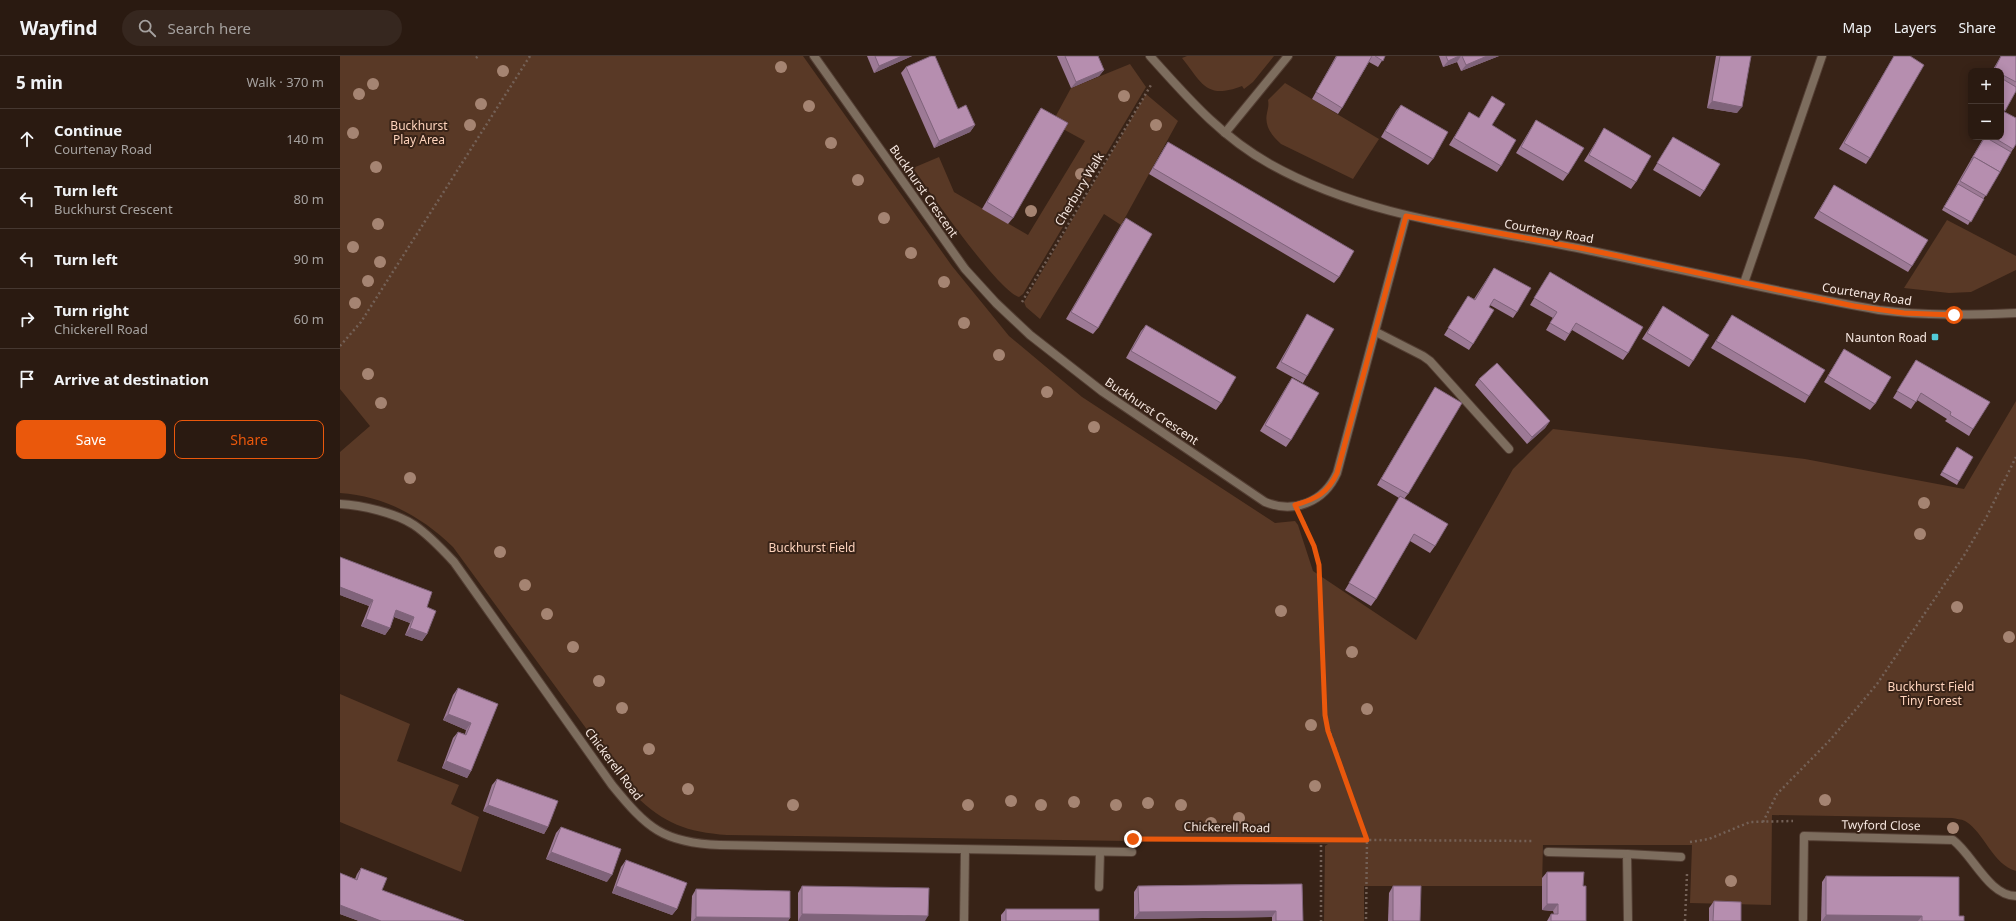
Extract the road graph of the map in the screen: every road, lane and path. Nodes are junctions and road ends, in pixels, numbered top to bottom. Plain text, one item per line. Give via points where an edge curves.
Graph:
1 (525, 56) edge
2 (814, 56) edge
3 (1150, 56) edge
4 (1288, 56) edge
5 (1822, 56) edge
6 (529, 57) edge
7 (1161, 69) junction
8 (1225, 133) junction
9 (1406, 216) junction
10 (1744, 283) junction
11 (2016, 313) edge
12 (1012, 319) junction
13 (1376, 332) junction
14 (340, 346) edge
15 (1509, 449) dead end
16 (2016, 457) edge
17 (340, 504) edge
18 (1295, 505) junction
19 (1801, 821) dead end
20 (1763, 822) junction
21 (1321, 840) junction
22 (1367, 840) junction
23 (1541, 841) dead end
24 (1687, 849) dead end
25 (965, 850) junction
26 (1100, 852) junction
27 (1132, 852) joint
28 (1548, 852) dead end
29 (1627, 854) junction
30 (1681, 857) dead end
31 (1687, 873) dead end
32 (1099, 887) dead end
33 (2016, 896) edge
34 (1804, 920) edge
35 (964, 921) edge
36 (1321, 921) edge
37 (1366, 921) edge
38 (1628, 921) edge
39 (1685, 921) edge

1 - 6 path
2 - 12 street, Buckhurst Crescent via 952,252
3 - 7 street, Courtenay Road
4 - 8 street
5 - 10 street
6 - 14 path via 361,322
7 - 8 street, Courtenay Road via 1180,92
7 - 12 path, Cherbury Walk
8 - 9 street, Courtenay Road via 1288,174 1362,204
9 - 10 street, Courtenay Road via 1585,249
9 - 13 street, Buckhurst Crescent
10 - 11 street, Courtenay Road via 1854,306 1904,313
12 - 18 street, Buckhurst Crescent via 1103,392 1265,502 1279,507
13 - 15 street via 1430,361
13 - 18 street, Buckhurst Crescent via 1334,481 1317,498
16 - 20 path via 1965,554 1881,678 1831,739 1777,794
17 - 25 street, Chickerell Road via 362,507 413,524 438,544 454,562 612,785 641,818 665,835 696,844
18 - 22 path via 1314,546 1319,565 1326,721
19 - 20 path
20 - 24 path via 1743,824 1708,839 1688,842
21 - 22 path, Chickerell Road
21 - 27 path, Chickerell Road via 1133,839
21 - 36 path
22 - 23 path, Chickerell Road
22 - 37 path
25 - 26 street, Chickerell Road
25 - 35 street
26 - 27 street, Chickerell Road
26 - 32 street
28 - 29 street
29 - 30 street
29 - 38 street
31 - 39 path
33 - 34 street, Twyford Close via 2003,893 1988,881 1953,840 1804,836

